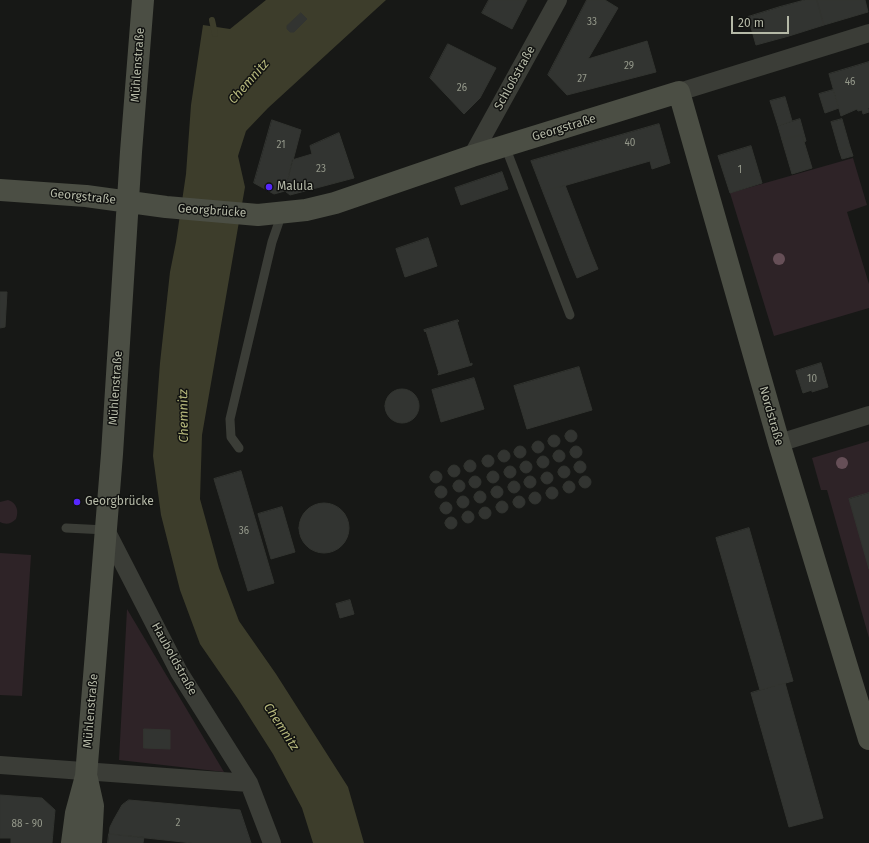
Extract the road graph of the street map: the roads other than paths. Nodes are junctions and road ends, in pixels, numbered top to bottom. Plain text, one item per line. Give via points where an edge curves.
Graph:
1 (143, 0) edge
2 (558, 0) edge
3 (869, 33) edge
4 (679, 92) junction
5 (504, 146) junction
6 (472, 156) junction
7 (0, 190) edge
8 (128, 202) junction
9 (166, 207) joint
10 (282, 213) junction
11 (258, 214) joint
12 (570, 315) dead end
13 (869, 415) edge
14 (779, 443) junction
15 (239, 448) dead end
16 (66, 528) dead end
17 (106, 530) junction
18 (869, 739) edge
19 (0, 765) edge
20 (86, 773) junction
21 (249, 783) junction
22 (72, 843) edge
23 (91, 843) edge
24 (272, 843) edge

1 - 8 street, Mühlenstraße
2 - 6 street, Schloßstraße
3 - 4 street, Georgstraße
4 - 5 street, Georgstraße
4 - 14 street, Nordstraße
5 - 6 street, Georgstraße
5 - 12 lane
6 - 10 street, Georgstraße via 336,203
7 - 8 street, Georgstraße via 86,196
8 - 9 street, Georgstraße
8 - 17 street, Mühlenstraße
9 - 11 street, Georgbrücke
10 - 11 street, Georgstraße
10 - 15 lane via 272,242 230,419 231,437
13 - 14 street
14 - 18 street, Nordstraße
16 - 17 lane
17 - 20 street, Mühlenstraße
17 - 21 street, Hauboldstraße via 179,672
19 - 20 street
20 - 21 street
20 - 22 street, Mühlenstraße
20 - 23 street, Mühlenstraße via 93,806
21 - 24 street, Hauboldstraße

